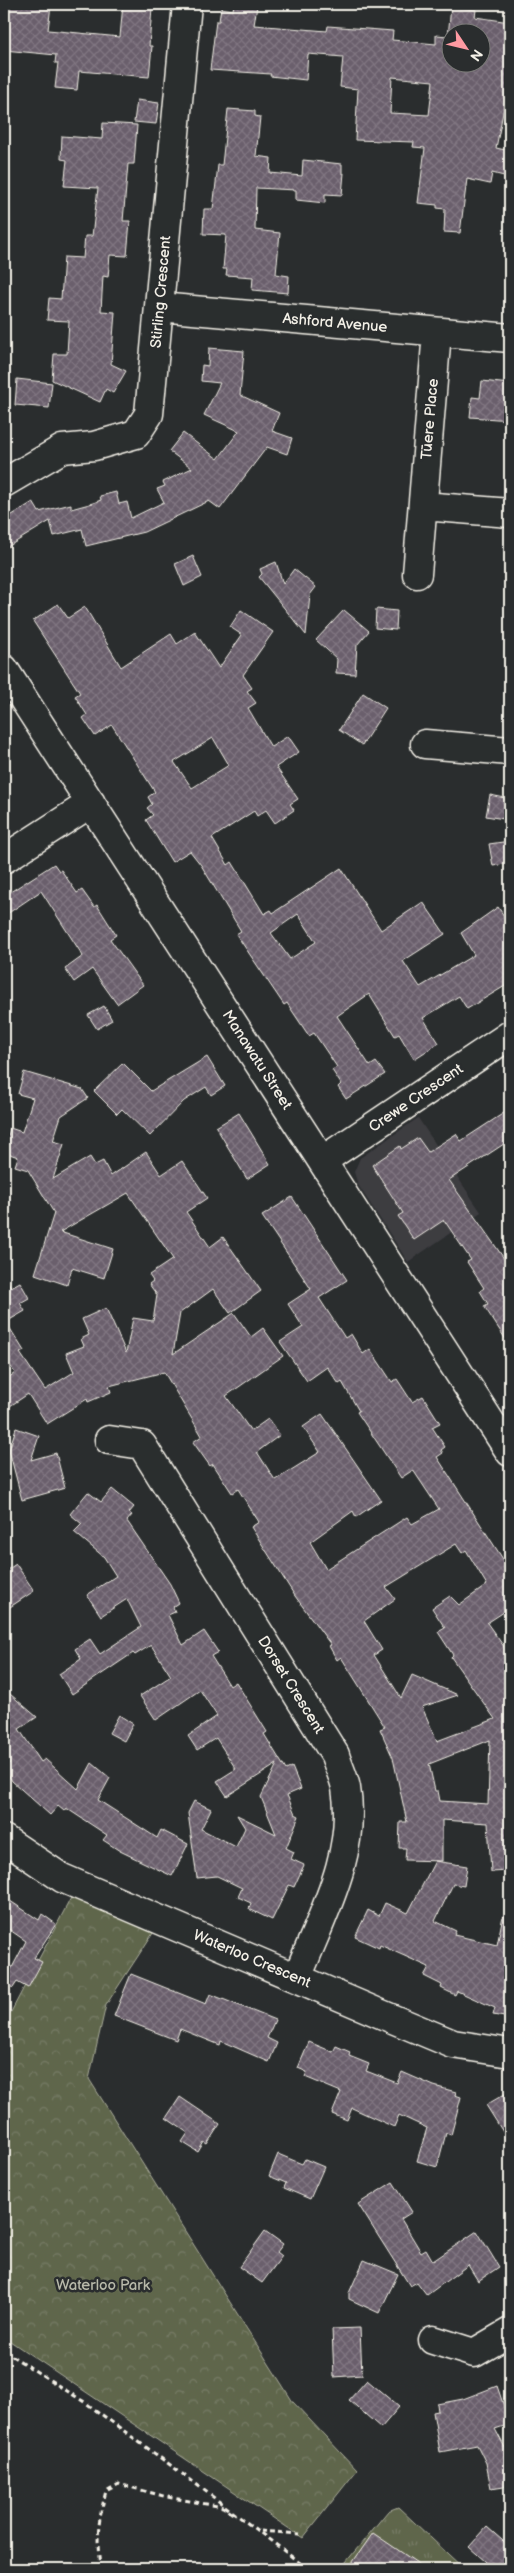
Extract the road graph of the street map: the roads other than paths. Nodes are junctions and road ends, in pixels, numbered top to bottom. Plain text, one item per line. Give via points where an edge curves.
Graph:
1 (187, 4) edge
2 (159, 307) junction
3 (437, 332) junction
4 (510, 338) edge
5 (4, 483) edge
6 (423, 506) junction
7 (510, 513) edge
8 (417, 574) dead end
9 (4, 669) edge
10 (425, 744) dead end
11 (510, 750) edge
12 (91, 803) junction
13 (4, 859) edge
14 (510, 1035) edge
15 (322, 1162) junction
16 (109, 1440) dead end
17 (510, 1452) edge
18 (4, 1839) edge
19 (297, 1978) junction
20 (510, 2053) edge
21 (510, 2332) edge
22 (432, 2340) dead end

1 - 2 street, Stirling Crescent
2 - 3 street, Ashford Avenue
2 - 5 street, Stirling Crescent via 149,414 136,434 94,446 62,449
3 - 4 street, Ashford Avenue
3 - 6 street, Tūere Place
6 - 7 street
6 - 8 street, Tūere Place
9 - 12 street, Manawatu Street
10 - 11 street
12 - 13 street
12 - 15 street, Manawatu Street
14 - 15 street, Crewe Crescent
15 - 17 street, Manawatu Street
16 - 19 street, Dorset Crescent via 142,1445 335,1755 346,1787 348,1822 342,1858 334,1889
18 - 19 street, Waterloo Crescent via 62,1878
19 - 20 street, Waterloo Crescent via 454,2044
21 - 22 street via 474,2353

